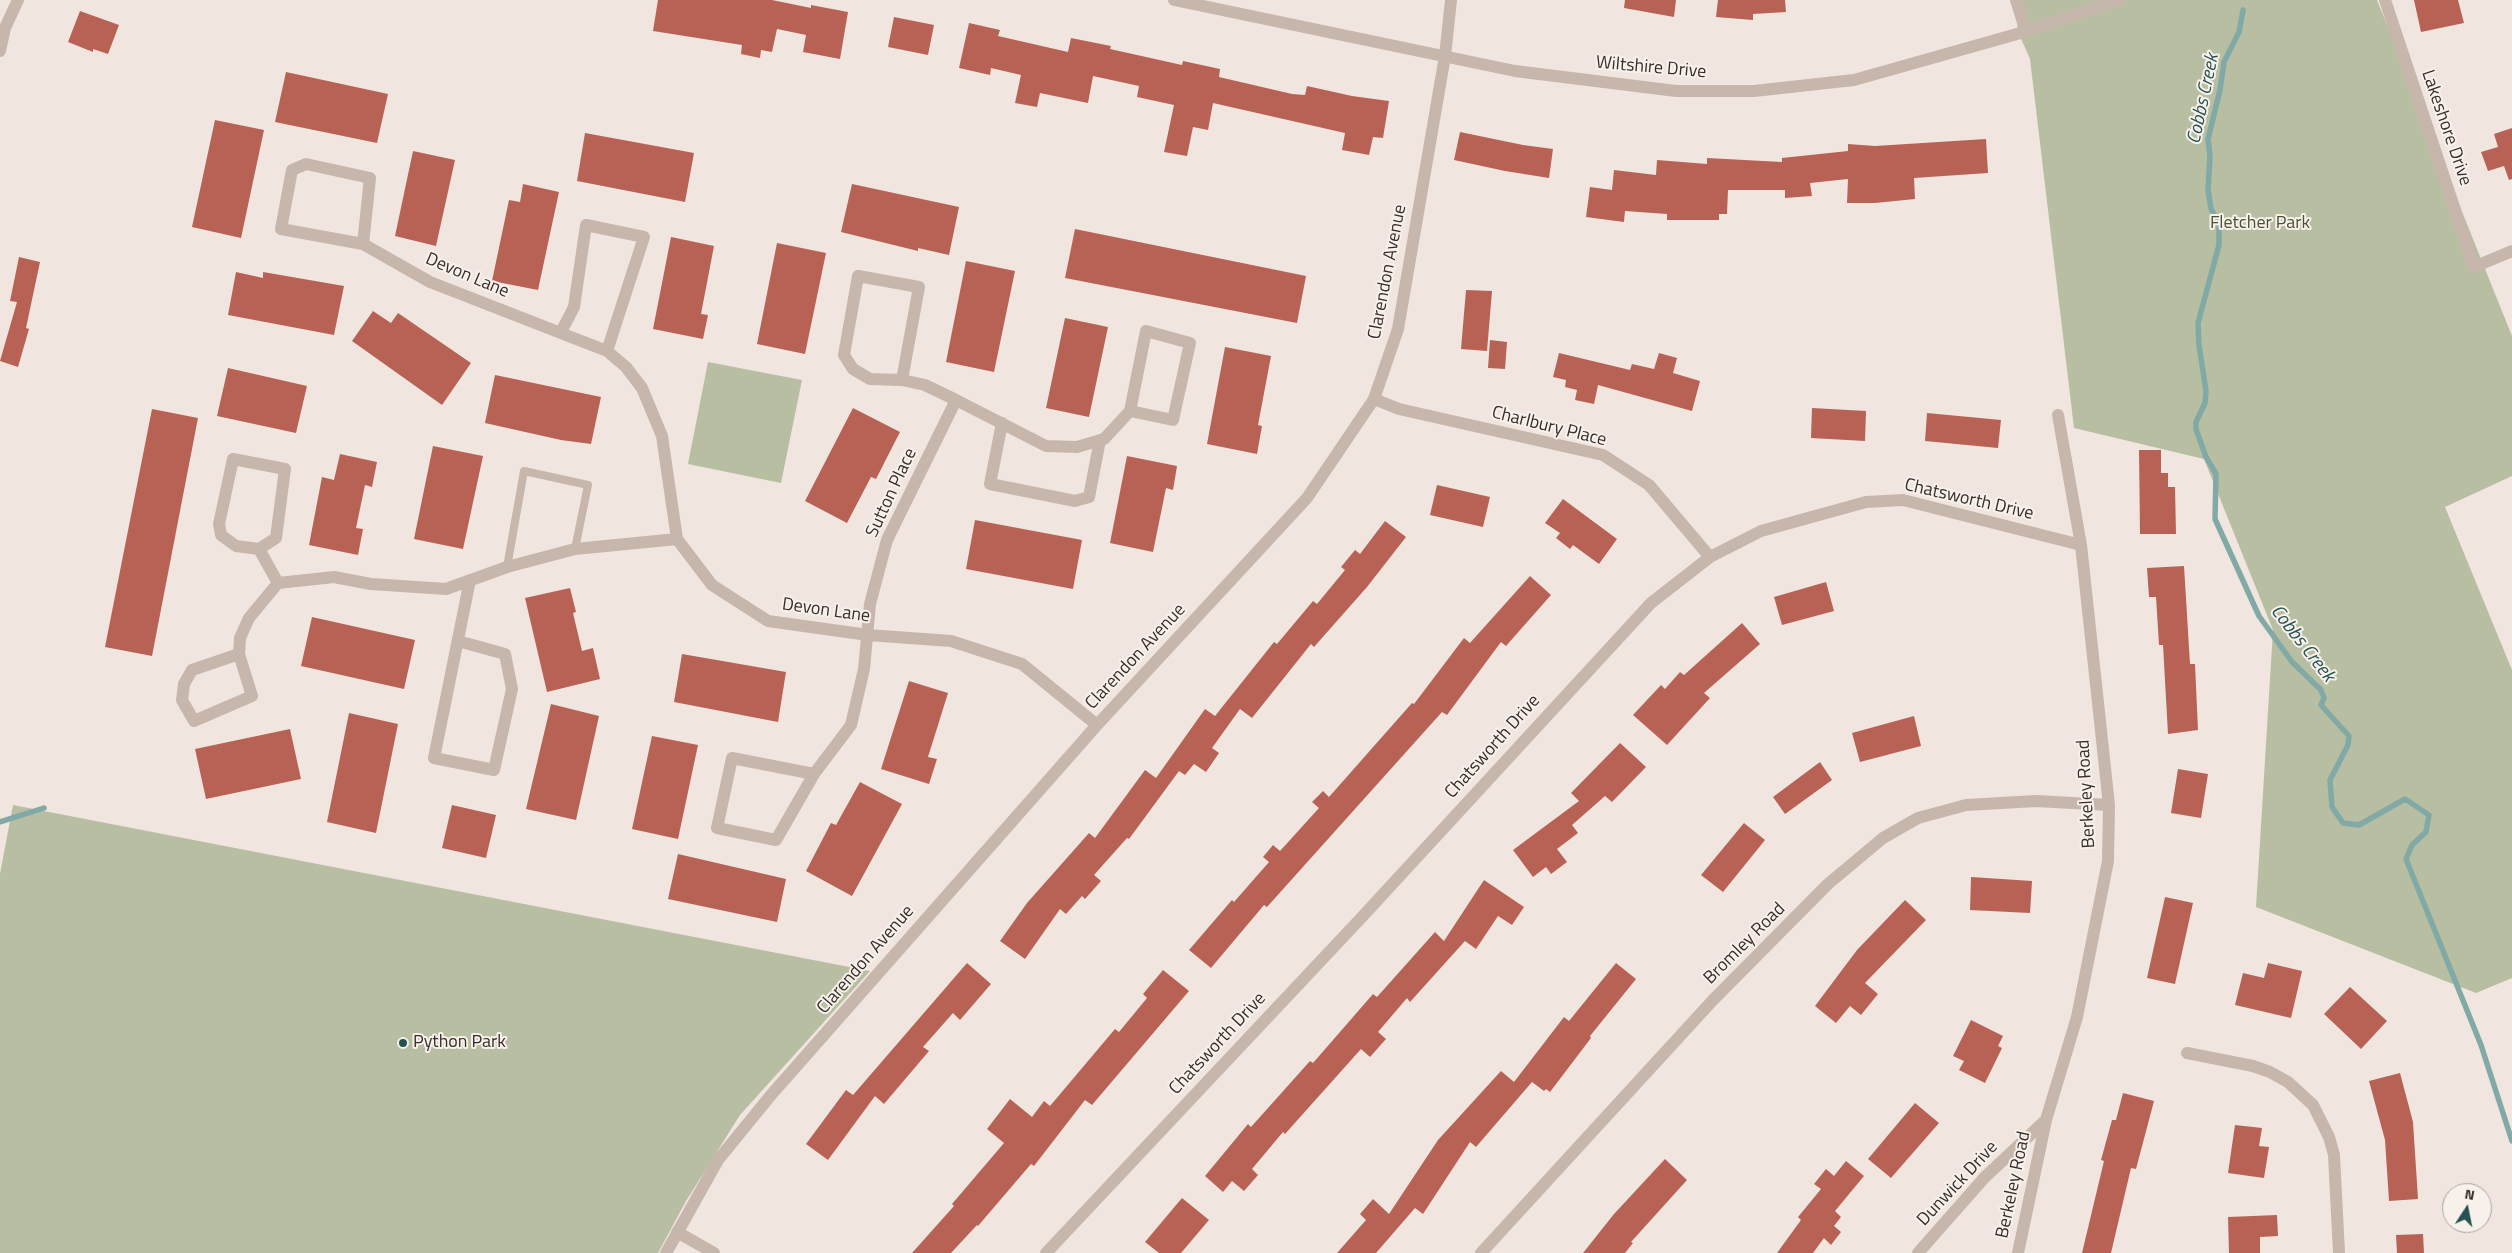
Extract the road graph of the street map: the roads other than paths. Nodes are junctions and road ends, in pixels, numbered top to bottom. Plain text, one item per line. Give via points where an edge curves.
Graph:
1 (18, 0) edge
2 (1174, 0) edge
3 (1452, 0) edge
4 (2016, 0) edge
5 (2119, 0) edge
6 (2385, 0) edge
7 (2026, 32) junction
8 (0, 51) edge
9 (1445, 56) junction
10 (363, 244) junction
11 (2512, 251) edge
12 (561, 332) junction
13 (607, 351) junction
14 (902, 380) junction
15 (1374, 399) junction
16 (956, 400) junction
17 (1130, 411) junction
18 (2058, 415) dead end
19 (1002, 423) junction
20 (1100, 440) junction
21 (677, 539) junction
22 (2081, 545) junction
23 (259, 549) junction
24 (575, 549) junction
25 (1710, 557) junction
26 (507, 567) junction
27 (470, 580) junction
28 (278, 583) junction
29 (868, 635) junction
30 (458, 641) junction
31 (239, 654) junction
32 (1096, 725) junction
33 (814, 774) junction
34 (2109, 805) junction
35 (2188, 1053) dead end
36 (2046, 1120) junction
37 (677, 1232) junction
38 (666, 1253) edge
39 (714, 1253) edge
40 (1046, 1253) edge
41 (1480, 1253) edge
42 (1918, 1253) edge
43 (2018, 1253) edge
44 (2338, 1253) edge

1 - 8 street via 5,28
2 - 9 street, Wiltshire Drive
3 - 9 street, Clarendon Avenue
4 - 7 street
5 - 7 street, Wiltshire Drive
6 - 11 street, Lakeshore Drive via 2474,268
7 - 9 street, Wiltshire Drive via 1854,80 1754,91 1676,91 1515,71
9 - 15 street, Clarendon Avenue via 1398,329
10 - 10 street, Devon Lane via 281,229 292,170 306,164 370,178
10 - 12 street, Devon Lane via 430,282
12 - 13 street, Devon Lane
12 - 13 street via 574,307 586,225 644,237
13 - 21 street, Devon Lane via 626,367 642,388 653,411 662,436
14 - 14 street via 919,287 858,276 844,355 853,369 870,379
14 - 16 street via 924,385
15 - 25 street, Charlbury Place via 1399,409 1603,455 1649,485
15 - 32 street, Clarendon Avenue via 1307,498
16 - 19 street
16 - 29 street, Sutton Place via 887,540 870,604
17 - 17 street via 1173,420 1190,343 1146,331
17 - 20 street
18 - 22 street, Berkeley Road
19 - 20 street via 1046,446 1077,447
19 - 20 street via 990,484 1075,501 1089,497
21 - 24 street
21 - 29 street, Devon Lane via 712,585 768,621
22 - 25 street, Chatsworth Drive via 1903,500 1866,502 1761,531
22 - 34 street, Berkeley Road
23 - 23 street via 236,546 221,535 219,524 233,458 285,469 276,538
23 - 28 street
24 - 26 street
24 - 26 lane via 588,485 524,471
25 - 40 street, Chatsworth Drive via 1651,602 1362,917
26 - 27 street
27 - 28 street via 446,589 370,584 334,577
27 - 30 street
28 - 31 street via 249,618 240,638
29 - 32 street, Devon Lane via 951,641 1022,664
29 - 33 street, Sutton Place via 851,725
30 - 30 street via 434,758 494,770 512,689 505,654
31 - 31 street via 252,696 194,721 182,700 184,684 192,670
32 - 37 street, Clarendon Avenue via 771,1094 718,1160
33 - 33 street, Sutton Place via 776,840 717,828 732,758
34 - 36 street, Berkeley Road via 2108,861 2077,1017
34 - 41 street, Bromley Road via 2036,801 1966,805 1918,818 1883,838 1828,884 1713,1000
35 - 44 street via 2270,1072 2288,1082 2313,1105 2334,1155
36 - 42 street, Dunwick Drive via 1985,1177
36 - 43 street, Berkeley Road
37 - 38 street, Clarendon Avenue
37 - 39 street

